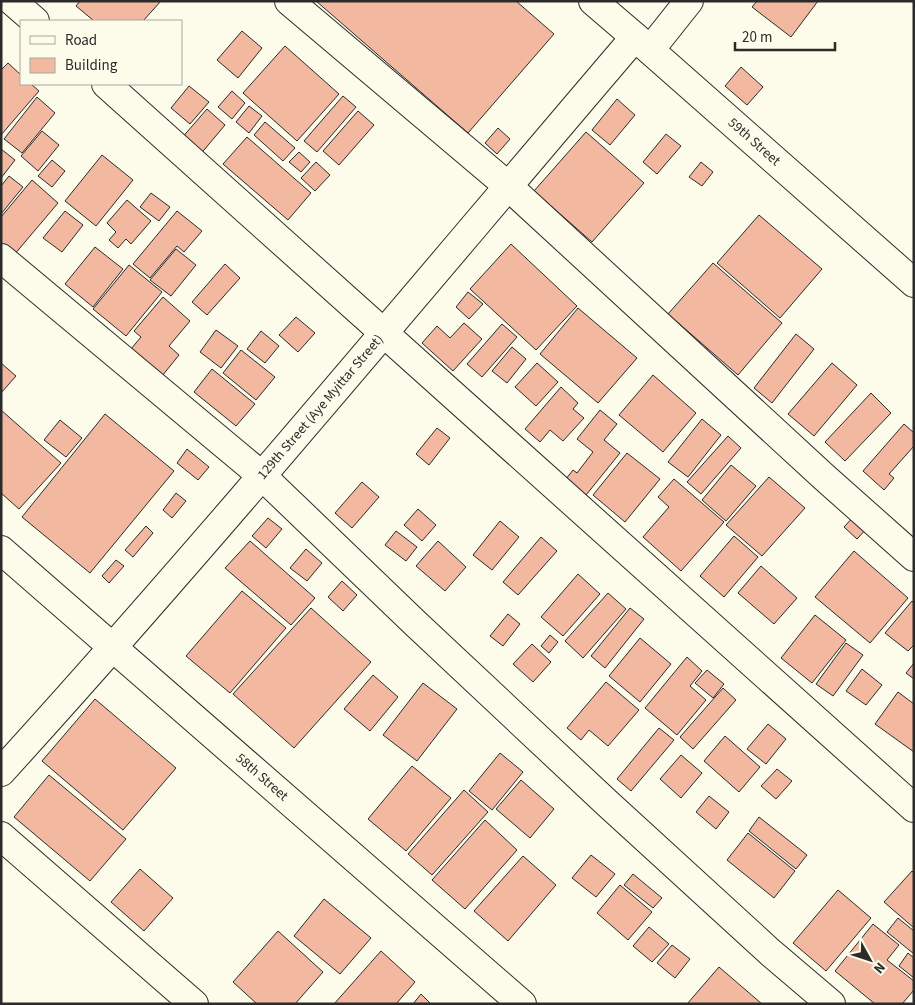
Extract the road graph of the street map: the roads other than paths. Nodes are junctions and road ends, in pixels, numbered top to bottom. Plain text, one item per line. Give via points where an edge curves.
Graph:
1 (12, 1) edge
2 (289, 1) edge
3 (593, 1) edge
4 (690, 1) edge
5 (34, 20) edge
6 (642, 43) junction
7 (107, 85) edge
8 (508, 186) junction
9 (1, 258) edge
10 (914, 283) edge
11 (385, 333) junction
12 (261, 475) junction
13 (1, 550) edge
14 (914, 557) edge
15 (114, 648) junction
16 (1, 772) edge
17 (914, 808) edge
18 (1, 836) edge
19 (194, 1004) edge
20 (522, 1004) edge
21 (831, 1004) edge

1 - 5 street
2 - 8 street
3 - 6 street, 59th Street
4 - 6 street, 129th Street (Aye Myittar Street)
6 - 8 street, 129th Street (Aye Myittar Street)
6 - 10 street, 59th Street
7 - 11 street
8 - 11 street, 129th Street (Aye Myittar Street)
8 - 14 street
9 - 12 street
11 - 12 street, 129th Street (Aye Myittar Street)
11 - 17 street
12 - 15 street, 129th Street (Aye Myittar Street)
12 - 21 street via 607,803
13 - 15 street, 58th Street
15 - 16 street, 129th Street (Aye Myittar Street)
15 - 20 street, 58th Street
18 - 19 street

